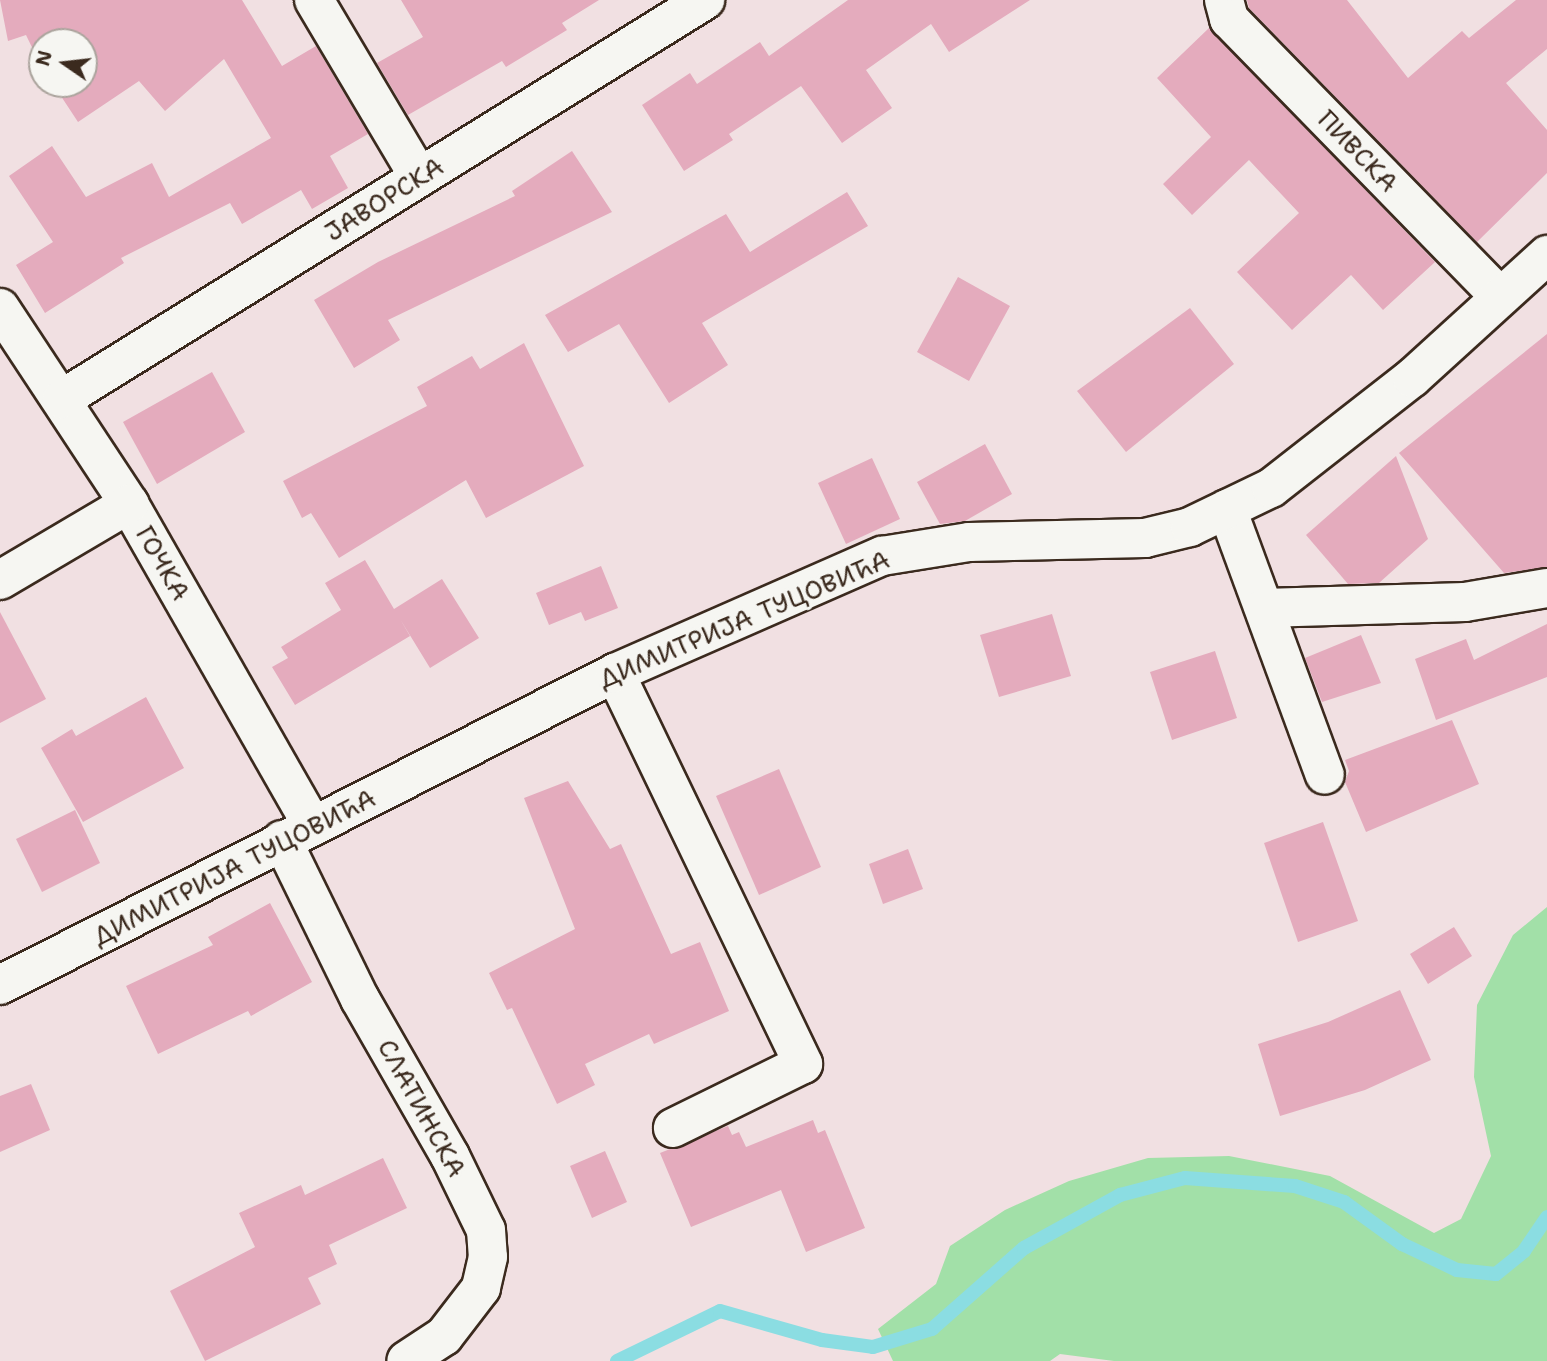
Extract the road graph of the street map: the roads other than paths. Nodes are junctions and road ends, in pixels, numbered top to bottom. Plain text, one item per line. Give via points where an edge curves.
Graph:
1 (314, 0) edge
2 (705, 0) edge
3 (1224, 0) edge
4 (419, 177) junction
5 (1547, 255) edge
6 (1500, 298) junction
7 (0, 308) edge
8 (62, 399) junction
9 (129, 504) junction
10 (1227, 509) junction
11 (0, 580) edge
12 (1547, 588) edge
13 (1264, 608) junction
14 (615, 673) junction
15 (1325, 775) dead end
16 (298, 833) junction
17 (0, 985) edge
18 (673, 1128) dead end
19 (406, 1361) edge

1 - 4 street
2 - 4 street, ЈАВОРСКА
3 - 6 street, ПИВСКА via 1229,19
4 - 8 street, ЈАВОРСКА
5 - 6 street, ДИМИТРИЈА ТУЦОВИЋА
6 - 10 street, ДИМИТРИЈА ТУЦОВИЋА via 1412,378 1272,488
7 - 8 street, ГОЧКА
8 - 9 street, ГОЧКА
9 - 11 street
9 - 16 street, ГОЧКА
10 - 13 street
10 - 14 street, ДИМИТРИЈА ТУЦОВИЋА via 1190,527 1145,538 969,542 882,555
12 - 13 street via 1465,602
13 - 15 street
14 - 16 street, ДИМИТРИЈА ТУЦОВИЋА
14 - 18 street via 803,1064
16 - 17 street, ДИМИТРИЈА ТУЦОВИЋА
16 - 19 street, СЛАТИНСКА via 360,999 450,1156 485,1230 488,1258 481,1288 444,1336

